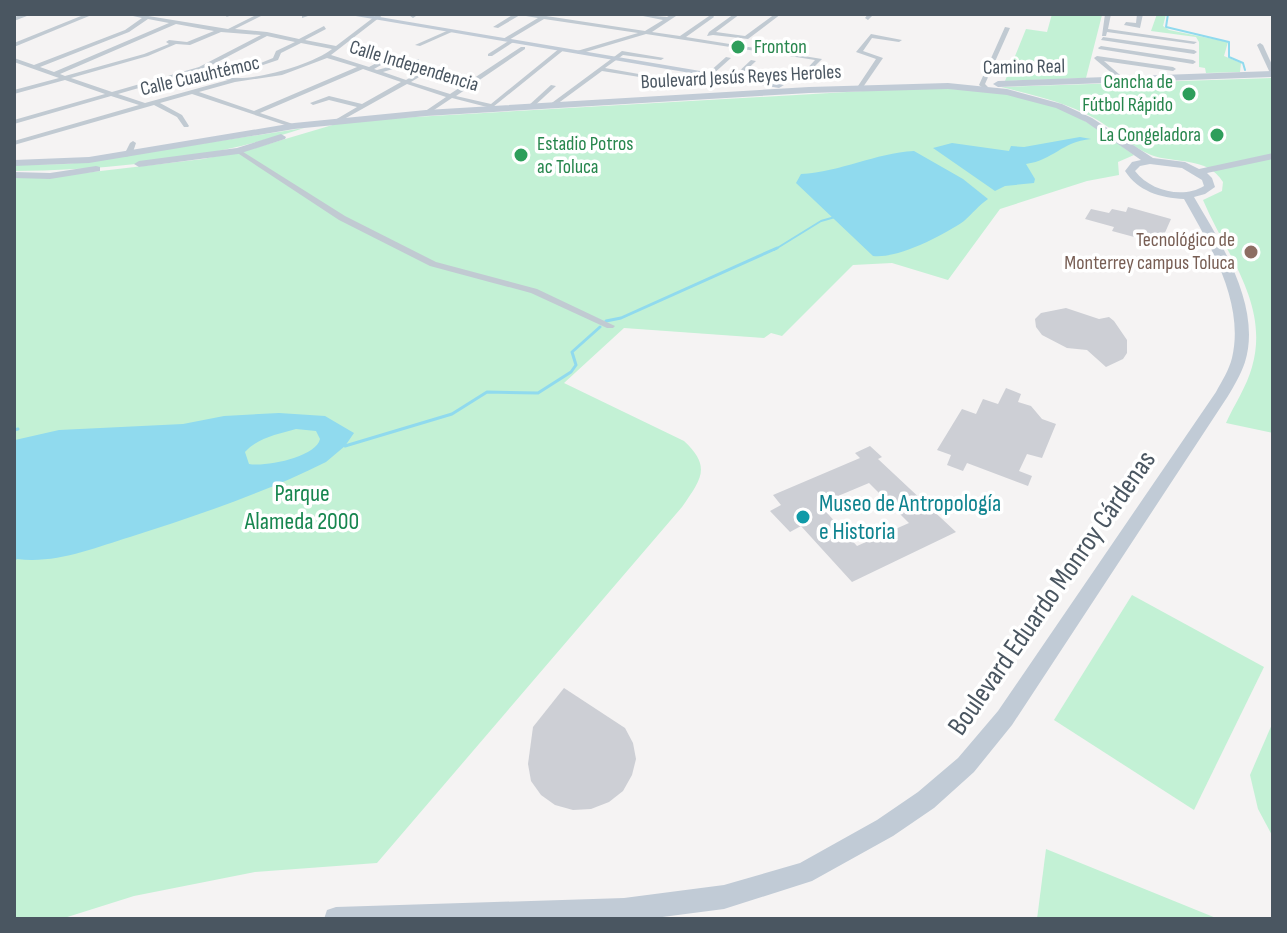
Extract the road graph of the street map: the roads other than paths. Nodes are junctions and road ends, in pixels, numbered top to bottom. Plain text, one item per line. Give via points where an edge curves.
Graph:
1 (29, 14) edge
2 (91, 14) edge
3 (127, 14) edge
4 (174, 14) edge
5 (262, 14) edge
6 (348, 14) edge
7 (520, 14) edge
8 (636, 14) edge
9 (676, 14) edge
10 (737, 14) edge
11 (778, 14) edge
12 (1108, 14) edge
13 (1128, 14) edge
14 (1140, 14) edge
15 (378, 16) edge
16 (545, 16) edge
17 (712, 16) edge
18 (147, 18) junction
19 (14, 19) edge
20 (668, 19) junction
21 (159, 20) junction
22 (174, 23) junction
23 (496, 27) dead end
24 (324, 28) dead end
25 (1007, 28) dead end
26 (231, 29) junction
27 (220, 30) junction
28 (1105, 30) junction
29 (451, 31) junction
30 (648, 32) junction
31 (711, 33) junction
32 (267, 34) junction
33 (682, 37) junction
34 (1103, 39) junction
35 (508, 40) junction
36 (701, 40) junction
37 (899, 40) dead end
38 (164, 41) dead end
39 (300, 41) junction
40 (175, 43) junction
41 (16, 44) edge
42 (609, 44) junction
43 (418, 45) dead end
44 (1260, 45) dead end
45 (336, 48) junction
46 (523, 48) dead end
47 (1101, 48) junction
48 (562, 49) junction
49 (652, 51) dead end
50 (579, 52) junction
51 (1194, 52) junction
52 (146, 55) junction
53 (327, 56) junction
54 (619, 56) junction
55 (801, 56) junction
56 (164, 58) dead end
57 (197, 58) dead end
58 (660, 58) dead end
59 (728, 58) dead end
60 (1097, 58) junction
61 (388, 59) dead end
62 (506, 59) junction
63 (14, 60) edge
64 (417, 60) dead end
65 (753, 61) dead end
66 (1119, 61) junction
67 (212, 62) junction
68 (34, 67) junction
69 (791, 67) dead end
70 (201, 68) junction
71 (367, 68) junction
72 (1186, 68) dead end
73 (600, 69) junction
74 (1173, 69) junction
75 (378, 72) junction
76 (422, 73) dead end
77 (806, 73) dead end
78 (54, 74) junction
79 (266, 75) junction
80 (1273, 75) edge
81 (66, 77) junction
82 (711, 77) junction
83 (650, 78) dead end
84 (735, 78) junction
85 (236, 80) junction
86 (1124, 81) junction
87 (404, 82) junction
88 (553, 86) dead end
89 (980, 86) junction
90 (255, 87) dead end
91 (859, 89) junction
92 (18, 90) edge
93 (809, 90) junction
94 (192, 92) junction
95 (110, 93) junction
96 (365, 94) dead end
97 (34, 96) dead end
98 (379, 97) junction
99 (448, 97) junction
100 (155, 103) junction
101 (313, 103) dead end
102 (144, 105) junction
103 (362, 106) junction
104 (551, 106) junction
105 (530, 107) junction
106 (490, 108) junction
107 (254, 113) junction
108 (426, 113) junction
109 (337, 121) junction
110 (14, 122) edge
111 (318, 124) junction
112 (186, 126) dead end
113 (294, 126) junction
114 (27, 139) junction
115 (14, 143) edge
116 (133, 143) dead end
117 (39, 145) dead end
118 (238, 151) junction
119 (128, 155) junction
120 (1273, 156) edge
121 (1150, 161) junction
122 (14, 163) edge
123 (1199, 172) junction
124 (14, 175) edge
125 (1187, 195) junction
126 (610, 326) dead end
127 (336, 919) edge

1 - 19 street
2 - 41 street
3 - 18 street
4 - 21 street
5 - 26 street
6 - 15 main road
7 - 16 street
7 - 23 street
8 - 20 street
9 - 20 street
10 - 31 street
11 - 31 street via 746,38
12 - 28 street
13 - 14 street via 1126,25 1138,26
15 - 29 main road
15 - 45 street, Calle Cuauhtémoc
16 - 30 street
16 - 35 street
17 - 33 street
18 - 21 street
18 - 68 street
20 - 30 street
21 - 22 street
22 - 27 street
22 - 78 street
24 - 39 street
25 - 89 street
26 - 27 street
26 - 32 street
27 - 40 street via 188,44
28 - 34 street
28 - 51 street
29 - 35 main road
29 - 43 street
30 - 33 street
30 - 42 street
31 - 36 street
32 - 39 street
32 - 67 street
33 - 36 street
34 - 47 street
34 - 51 street
35 - 48 main road
35 - 62 street via 490,55
36 - 55 street
37 - 91 street via 871,36 858,52 881,57
38 - 40 street
39 - 45 street
39 - 79 street via 252,70
40 - 52 street
42 - 49 street
42 - 50 street
44 - 80 street
45 - 53 street, Calle Cuauhtémoc
46 - 62 street
47 - 51 street
47 - 60 street
48 - 50 main road
48 - 106 street
50 - 54 main road
52 - 56 street
52 - 81 street
53 - 71 street, Calle Independencia
53 - 79 street, Calle Cuauhtémoc
54 - 58 street
54 - 73 street
54 - 82 main road
55 - 69 street
55 - 77 street via 819,59
57 - 67 street
59 - 82 street
60 - 66 street
60 - 86 street
61 - 71 street
62 - 99 street
63 - 68 street
64 - 75 street
65 - 84 street
66 - 74 street
66 - 74 street via 1134,73
67 - 70 street
68 - 78 street
70 - 85 street
70 - 95 street
71 - 75 street, Calle Independencia
71 - 107 street
72 - 74 street
73 - 83 street
73 - 104 street
75 - 87 street, Calle Independencia
76 - 87 street
78 - 81 street
79 - 85 street, Calle Cuauhtémoc
80 - 86 main road, Camino Real
81 - 92 street
81 - 95 street
82 - 84 main road
84 - 93 main road
85 - 90 street
85 - 94 street, Calle Cuauhtémoc
86 - 89 main road, Camino Real
87 - 98 street
87 - 99 street, Calle Independencia
88 - 105 street
89 - 91 main road, Boulevard Jesús Reyes Heroles
89 - 121 main road, Boulevard Jesús Reyes Heroles via 1074,112
91 - 93 main road, Boulevard Jesús Reyes Heroles
92 - 97 street
93 - 104 main road, Boulevard Jesús Reyes Heroles
94 - 100 street, Calle Cuauhtémoc
94 - 107 street
95 - 102 street
95 - 110 street
96 - 98 street
98 - 103 street
99 - 106 street, Calle Independencia
99 - 108 street
100 - 102 street, Calle Cuauhtémoc
100 - 112 street via 180,116
101 - 103 street via 327,98
102 - 114 street, Calle Cuauhtémoc
103 - 109 street
104 - 105 main road, Boulevard Jesús Reyes Heroles
105 - 106 main road, Boulevard Jesús Reyes Heroles
106 - 108 main road, Boulevard Jesús Reyes Heroles
107 - 113 street
108 - 109 main road, Boulevard Jesús Reyes Heroles
109 - 111 main road, Boulevard Jesús Reyes Heroles
111 - 113 main road, Boulevard Jesús Reyes Heroles
111 - 118 main road, Boulevard Jesús Reyes Heroles
113 - 119 main road, Boulevard Jesús Reyes Heroles
114 - 115 street, Calle Cuauhtémoc
114 - 117 street
116 - 119 street
118 - 124 main road, Boulevard Jesús Reyes Heroles via 50,176
118 - 126 street via 342,218 433,264 534,291
119 - 122 main road, Boulevard Jesús Reyes Heroles
120 - 123 main road
121 - 123 main road
121 - 125 main road via 1132,167 1135,179 1162,192
123 - 125 main road via 1210,187
125 - 127 main road, Boulevard Eduardo Monroy Cárdenas via 1233,289 1242,328 1239,359 1223,393 1005,718 966,765 926,800 804,873 724,897 624,910

